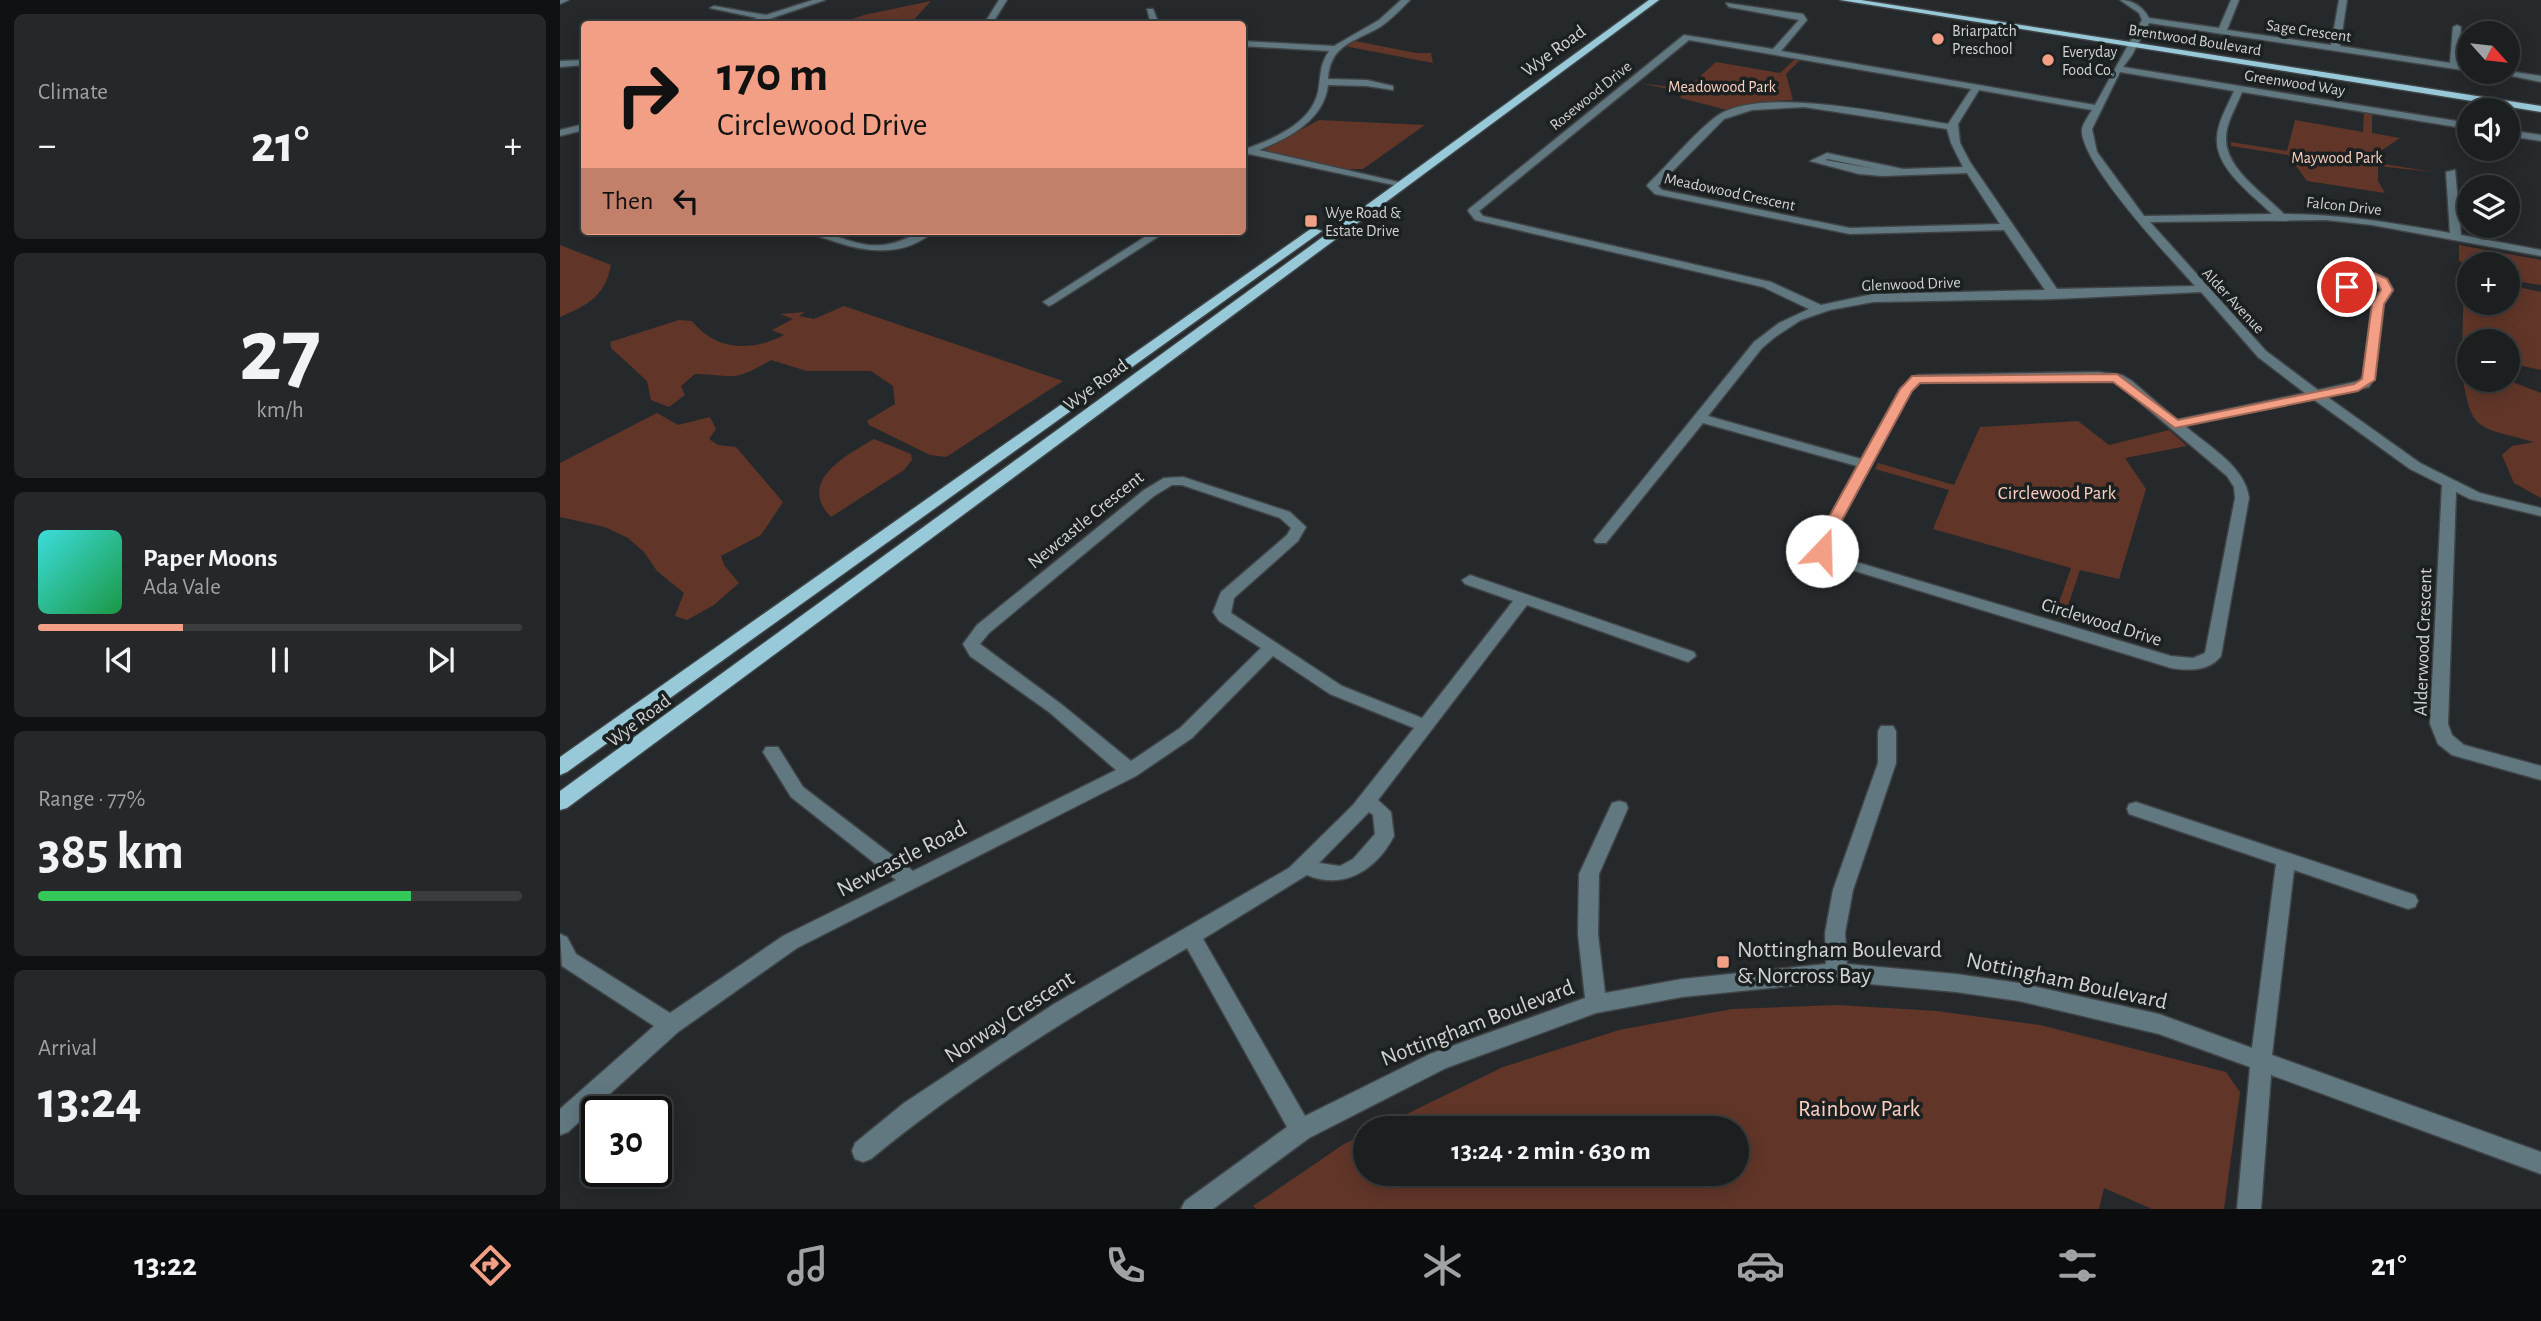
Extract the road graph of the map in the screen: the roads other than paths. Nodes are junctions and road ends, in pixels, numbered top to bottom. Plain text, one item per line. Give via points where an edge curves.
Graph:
1 (821, 0) edge
2 (1003, 0) edge
3 (1406, 0) edge
4 (1637, 0) edge
5 (1655, 0) edge
6 (1844, 0) edge
7 (1874, 0) edge
8 (2124, 0) edge
9 (2235, 0) edge
10 (2343, 0) edge
11 (1729, 5) dead end
12 (714, 8) dead end
13 (1150, 11) dead end
14 (766, 18) junction
15 (2146, 20) junction
16 (757, 21) edge
17 (990, 21) edge
18 (1154, 21) edge
19 (2457, 27) dead end
20 (2222, 31) junction
21 (2102, 38) junction
22 (1246, 43) edge
23 (2133, 43) junction
24 (2335, 48) junction
25 (1335, 50) junction
26 (2186, 51) junction
27 (1776, 52) junction
28 (581, 63) edge
29 (560, 64) edge
30 (2454, 65) junction
31 (2457, 66) edge
32 (2117, 69) junction
33 (2520, 76) edge
34 (2541, 79) edge
35 (1323, 82) junction
36 (1977, 87) junction
37 (1390, 88) dead end
38 (2239, 89) junction
39 (2541, 107) edge
40 (2097, 108) junction
41 (2457, 124) edge
42 (1952, 127) junction
43 (581, 128) edge
44 (560, 133) edge
45 (2520, 135) edge
46 (2541, 138) edge
47 (1246, 153) edge
48 (1246, 154) edge
49 (1971, 170) junction
50 (1902, 172) junction
51 (2451, 172) dead end
52 (1387, 187) junction
53 (2280, 216) junction
54 (2141, 219) junction
55 (2010, 227) junction
56 (827, 235) edge
57 (922, 235) edge
58 (1156, 235) edge
59 (2456, 238) junction
60 (2541, 253) edge
61 (2201, 289) junction
62 (2055, 295) junction
63 (1049, 302) dead end
64 (2378, 304) dead end
65 (1819, 309) junction
66 (2318, 396) junction
67 (1701, 418) junction
68 (2175, 424) junction
69 (1864, 464) junction
70 (2449, 484) junction
71 (2541, 512) edge
72 (1601, 540) dead end
73 (1470, 580) dead end
74 (1523, 599) junction
75 (1270, 649) junction
76 (1688, 656) dead end
77 (1423, 725) junction
78 (1887, 731) dead end
79 (772, 752) dead end
80 (560, 766) edge
81 (1130, 771) junction
82 (2541, 773) edge
83 (1367, 801) junction
84 (560, 802) edge
85 (1619, 808) dead end
86 (2136, 809) dead end
87 (2286, 858) junction
88 (1305, 865) junction
89 (910, 880) junction
90 (2408, 901) dead end
91 (1191, 937) junction
92 (560, 943) edge
93 (1837, 972) junction
94 (1597, 1004) junction
95 (670, 1025) junction
96 (2262, 1060) junction
97 (560, 1124) edge
98 (1301, 1130) junction
99 (863, 1151) dead end
100 (2541, 1163) edge
101 (1193, 1209) edge
102 (2249, 1209) edge

1 - 14 street
2 - 17 street
3 - 25 street via 1381,22
4 - 52 main road, Wye Road
5 - 52 main road, Wye Road
6 - 21 main road, Brentwood Boulevard
7 - 21 main road, Brentwood Boulevard
8 - 15 street
9 - 20 street
10 - 24 street
11 - 27 street via 1800,16 1804,20
12 - 14 street
13 - 18 street
14 - 16 street
15 - 20 street, Sage Crescent
15 - 23 street, Alder Avenue
19 - 30 street
20 - 24 street, Sage Crescent
21 - 23 main road
21 - 23 main road, Brentwood Boulevard
22 - 25 street
23 - 26 main road, Brentwood Boulevard
23 - 26 main road via 2143,51
23 - 32 street, Alder Avenue
24 - 30 street, Sage Crescent
25 - 35 street via 1324,66
26 - 39 main road, Brentwood Boulevard
27 - 36 street, Rosewood Drive
27 - 65 street, Rosewood Drive via 1683,38 1473,215 1767,284
28 - 29 street
30 - 31 street, Sage Crescent
32 - 38 street, Greenwood Way
32 - 40 street, Alder Avenue
33 - 34 street
35 - 37 street
35 - 47 street via 1318,105 1306,119
36 - 40 street, Rosewood Drive
36 - 42 street
38 - 41 street, Greenwood Way
38 - 53 street via 2221,139 2223,149 2228,162
40 - 54 street, Alder Avenue via 2088,129 2092,152
42 - 49 street
42 - 55 street, Meadowood Crescent via 1804,104 1751,107 1721,117 1652,187 1850,231
43 - 44 street
45 - 46 street
48 - 52 street
49 - 50 street
49 - 55 street
50 - 50 street via 1827,156 1815,161 1859,171
51 - 59 street
52 - 80 main road, Wye Road
52 - 84 main road, Wye Road
53 - 54 street, Falcon Drive
53 - 59 street, Falcon Drive via 2372,222
54 - 61 street, Alder Avenue
55 - 62 street
56 - 57 street via 883,251
58 - 63 street
59 - 60 street, Falcon Drive
61 - 62 street, Glenwood Drive
61 - 66 street, Alder Avenue via 2262,354
62 - 65 street, Glenwood Drive via 1873,298
64 - 66 street via 2368,380 2358,387
65 - 67 street, Glenwood Drive via 1769,334
66 - 68 street
66 - 70 street, Alder Avenue via 2384,445
67 - 69 street
67 - 72 street, Glenwood Drive
68 - 69 street, Circlewood Drive via 2117,378 1917,379 1906,389
68 - 69 street, Circlewood Drive via 2232,473 2242,498 2213,656 2188,665 1831,559 1822,551 1822,544
70 - 71 street, Alder Avenue via 2475,496
70 - 82 street, Alderwood Crescent via 2439,724 2444,739 2458,750
73 - 74 street
74 - 76 street
74 - 77 street, Norway Crescent
75 - 77 street, Newcastle Crescent via 1336,690
75 - 81 street, Newcastle Road via 1186,733
75 - 81 street, Newcastle Crescent via 1221,612 1227,596 1293,538 1299,527 1285,515 1182,481 1158,486 975,636 971,645 975,652 1055,708
77 - 83 street, Norway Crescent
78 - 93 street via 1887,763 1843,890 1835,933
79 - 89 street via 797,792
81 - 89 street, Newcastle Road
83 - 88 street, Norway Crescent
83 - 88 street via 1382,812 1385,836 1363,864 1322,876
85 - 94 street via 1589,874 1588,934
86 - 87 street
87 - 90 street
87 - 96 street
88 - 91 street, Norway Crescent
89 - 95 street, Newcastle Road via 790,942
91 - 98 street
91 - 99 street, Norway Crescent via 1050,1019 912,1111
92 - 95 street via 569,960
93 - 94 street, Nottingham Boulevard via 1682,988
93 - 96 street, Nottingham Boulevard via 2019,992 2159,1024
94 - 98 street, Nottingham Boulevard via 1438,1061
95 - 97 street, Newcastle Road
96 - 100 street, Nottingham Boulevard
96 - 102 street
98 - 101 street, Nottingham Boulevard

